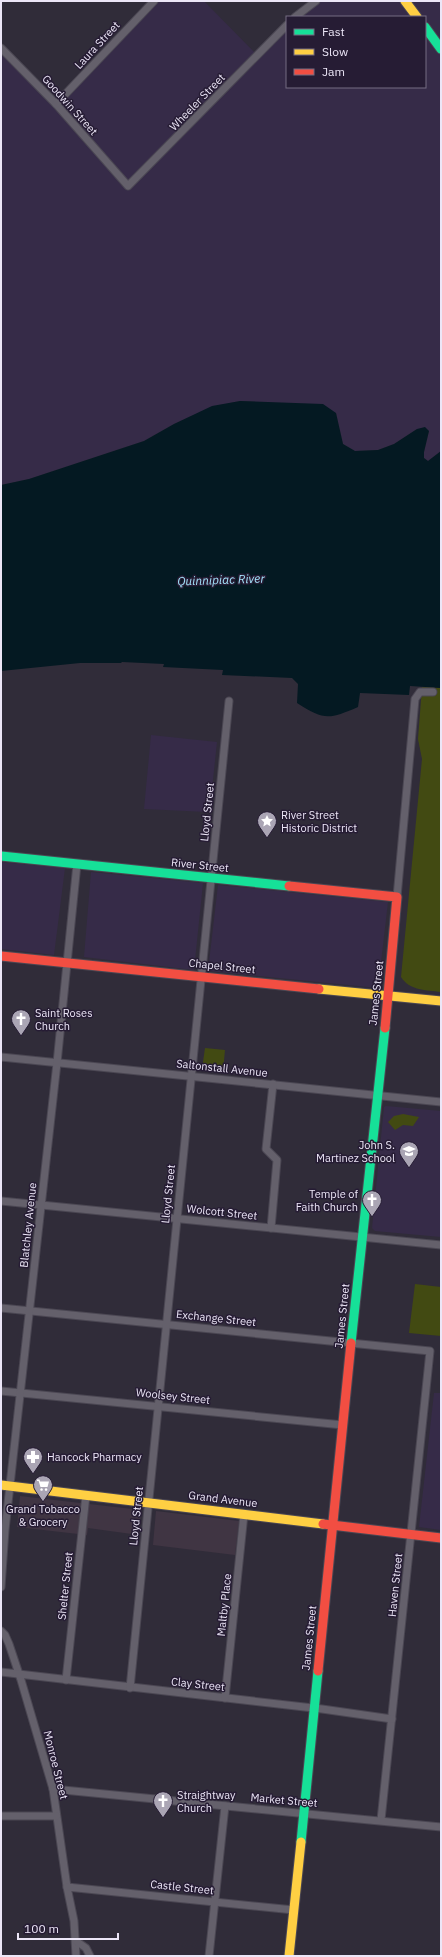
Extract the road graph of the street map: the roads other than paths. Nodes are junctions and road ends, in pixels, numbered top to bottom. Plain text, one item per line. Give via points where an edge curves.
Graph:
1 (154, 1) edge
2 (316, 1) edge
3 (405, 1) edge
4 (296, 16) edge
5 (417, 16) edge
6 (286, 26) edge
7 (426, 28) edge
8 (1, 48) edge
9 (441, 49) edge
10 (56, 104) junction
11 (122, 179) joint
12 (433, 692) dead end
13 (230, 702) dead end
14 (1, 856) edge
15 (77, 864) junction
16 (212, 878) junction
17 (397, 897) junction
18 (1, 956) edge
19 (68, 963) junction
20 (202, 976) junction
21 (388, 996) junction
22 (441, 1001) edge
23 (1, 1058) edge
24 (57, 1063) junction
25 (191, 1076) junction
26 (273, 1084) junction
27 (377, 1095) junction
28 (441, 1102) edge
29 (1, 1200) edge
30 (41, 1205) junction
31 (177, 1219) junction
32 (271, 1228) junction
33 (362, 1237) junction
34 (441, 1245) edge
35 (1, 1308) edge
36 (30, 1310) junction
37 (167, 1324) junction
38 (351, 1343) junction
39 (430, 1351) joint
40 (1, 1391) edge
41 (20, 1393) junction
42 (158, 1406) junction
43 (343, 1425) junction
44 (1, 1485) edge
45 (11, 1486) junction
46 (86, 1495) junction
47 (149, 1502) junction
48 (244, 1514) junction
49 (333, 1524) junction
50 (411, 1534) junction
51 (441, 1538) edge
52 (1, 1587) edge
53 (1, 1631) edge
54 (1, 1672) edge
55 (19, 1674) junction
56 (66, 1680) junction
57 (130, 1688) junction
58 (225, 1698) junction
59 (314, 1708) junction
60 (392, 1719) junction
61 (53, 1789) junction
62 (225, 1806) junction
63 (303, 1812) junction
64 (1, 1816) edge
65 (56, 1816) junction
66 (381, 1820) junction
67 (441, 1827) edge
68 (67, 1887) junction
69 (215, 1902) junction
70 (294, 1910) junction
71 (76, 1941) junction
72 (76, 1956) edge
73 (90, 1956) edge
74 (209, 1956) edge
75 (289, 1956) edge

1 - 10 street, Laura Street
2 - 4 street
3 - 5 main road
6 - 11 street, Wheeler Street via 138,178 128,186
7 - 9 main road
8 - 10 street, Goodwin Street
10 - 11 street, Goodwin Street
12 - 17 street, James Street via 420,692 415,698
13 - 16 street, Lloyd Street
14 - 15 main road, River Street
15 - 16 main road, River Street
15 - 19 street, Blatchley Avenue
16 - 17 main road, River Street
16 - 20 street, Lloyd Street
17 - 21 main road, James Street
18 - 19 main road, Chapel Street
19 - 20 main road, Chapel Street
19 - 24 street, Blatchley Avenue
20 - 21 main road, Chapel Street
20 - 25 street, Lloyd Street
21 - 22 main road, Chapel Street
21 - 27 main road, James Street
23 - 24 street, Saltonstall Avenue
24 - 25 street, Saltonstall Avenue
24 - 30 street, Blatchley Avenue
25 - 26 street, Saltonstall Avenue
25 - 31 street, Lloyd Street
26 - 27 street, Saltonstall Avenue
26 - 32 street via 266,1149 277,1160
27 - 28 street, Saltonstall Avenue
27 - 33 main road, James Street
29 - 30 street, Wolcott Street
30 - 31 street, Wolcott Street
30 - 36 street, Blatchley Avenue
31 - 32 street, Wolcott Street
31 - 37 street, Lloyd Street
32 - 33 street, Wolcott Street
33 - 34 street, Wolcott Street
33 - 38 main road, James Street
35 - 36 street, Exchange Street
36 - 37 street, Exchange Street
36 - 41 street, Blatchley Avenue
37 - 38 street, Exchange Street
37 - 42 street, Lloyd Street
38 - 39 street, Exchange Street
38 - 43 main road, James Street
39 - 50 street, Haven Street
40 - 41 street, Woolsey Street
41 - 42 street, Woolsey Street
41 - 45 street, Blatchley Avenue
42 - 43 street, Woolsey Street
42 - 47 street, Lloyd Street
43 - 49 main road, James Street
44 - 45 main road, Grand Avenue
45 - 46 main road, Grand Avenue
45 - 52 street, Blatchley Avenue
46 - 47 main road, Grand Avenue
46 - 56 street, Shelter Street
47 - 48 main road, Grand Avenue
47 - 57 street, Lloyd Street
48 - 49 main road, Grand Avenue
48 - 58 street, Maltby Place
49 - 50 main road, Grand Avenue
49 - 59 main road, James Street
50 - 51 main road, Grand Avenue
50 - 60 street, Haven Street
53 - 55 street, Monroe Street via 9,1644
54 - 55 street, Clay Street
55 - 56 street, Clay Street
55 - 61 street, Monroe Street
56 - 57 street, Clay Street
57 - 58 street, Clay Street
58 - 59 street, Clay Street
59 - 60 street, Clay Street
59 - 63 main road, James Street
60 - 66 street, Haven Street
61 - 62 street, Market Street
61 - 65 street, Monroe Street
62 - 63 street, Market Street
62 - 69 street
63 - 66 street, Market Street
63 - 70 main road, James Street
64 - 65 street
65 - 68 street, Monroe Street
66 - 67 street, Market Street
68 - 69 street, Castle Street
68 - 71 street, Monroe Street
69 - 70 street, Castle Street
69 - 74 street
70 - 75 main road, James Street
71 - 72 street, Monroe Street
71 - 73 street via 86,1948

